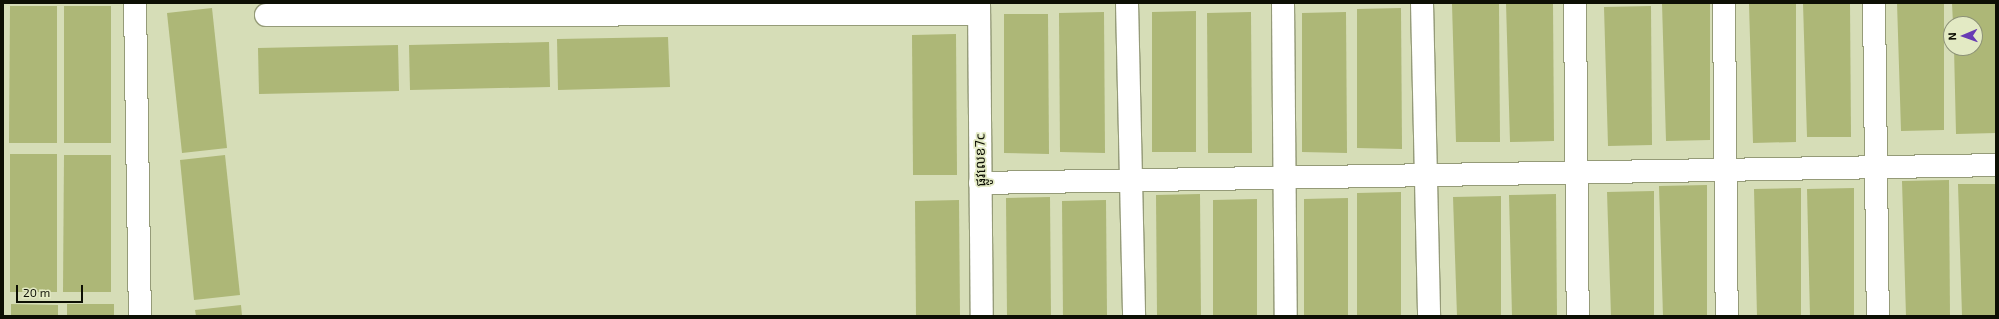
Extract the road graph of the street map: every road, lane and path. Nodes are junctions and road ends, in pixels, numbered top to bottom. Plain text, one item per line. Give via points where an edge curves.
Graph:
1 (135, 3) edge
2 (1127, 3) edge
3 (1283, 3) edge
4 (1422, 3) edge
5 (1575, 3) edge
6 (1724, 3) edge
7 (1874, 3) edge
8 (979, 8) edge
9 (332, 9) edge
10 (508, 9) edge
11 (677, 9) edge
12 (825, 9) edge
13 (266, 15) dead end
14 (1996, 165) edge
15 (1876, 168) junction
16 (1726, 170) junction
17 (1577, 173) junction
18 (1426, 176) junction
19 (1285, 178) junction
20 (1131, 181) junction
21 (980, 183) junction
22 (142, 309) edge
23 (982, 316) edge
24 (1134, 316) edge
25 (1286, 316) edge
26 (1429, 316) edge
27 (1578, 316) edge
28 (1727, 316) edge
29 (1878, 316) edge

1 - 22 street
2 - 20 street
3 - 19 street
4 - 18 street
5 - 17 street
6 - 16 street
7 - 15 street
8 - 12 street
8 - 21 street, ផ្លូវលេខ7c
9 - 10 street
9 - 13 street
10 - 11 street
11 - 12 street
14 - 15 street
15 - 16 street
15 - 29 street
16 - 17 street
16 - 28 street
17 - 18 street
17 - 27 street
18 - 19 street
18 - 26 street
19 - 20 street
19 - 25 street
20 - 21 street
20 - 24 street
21 - 23 street, ផ្លូវលេខ7c

